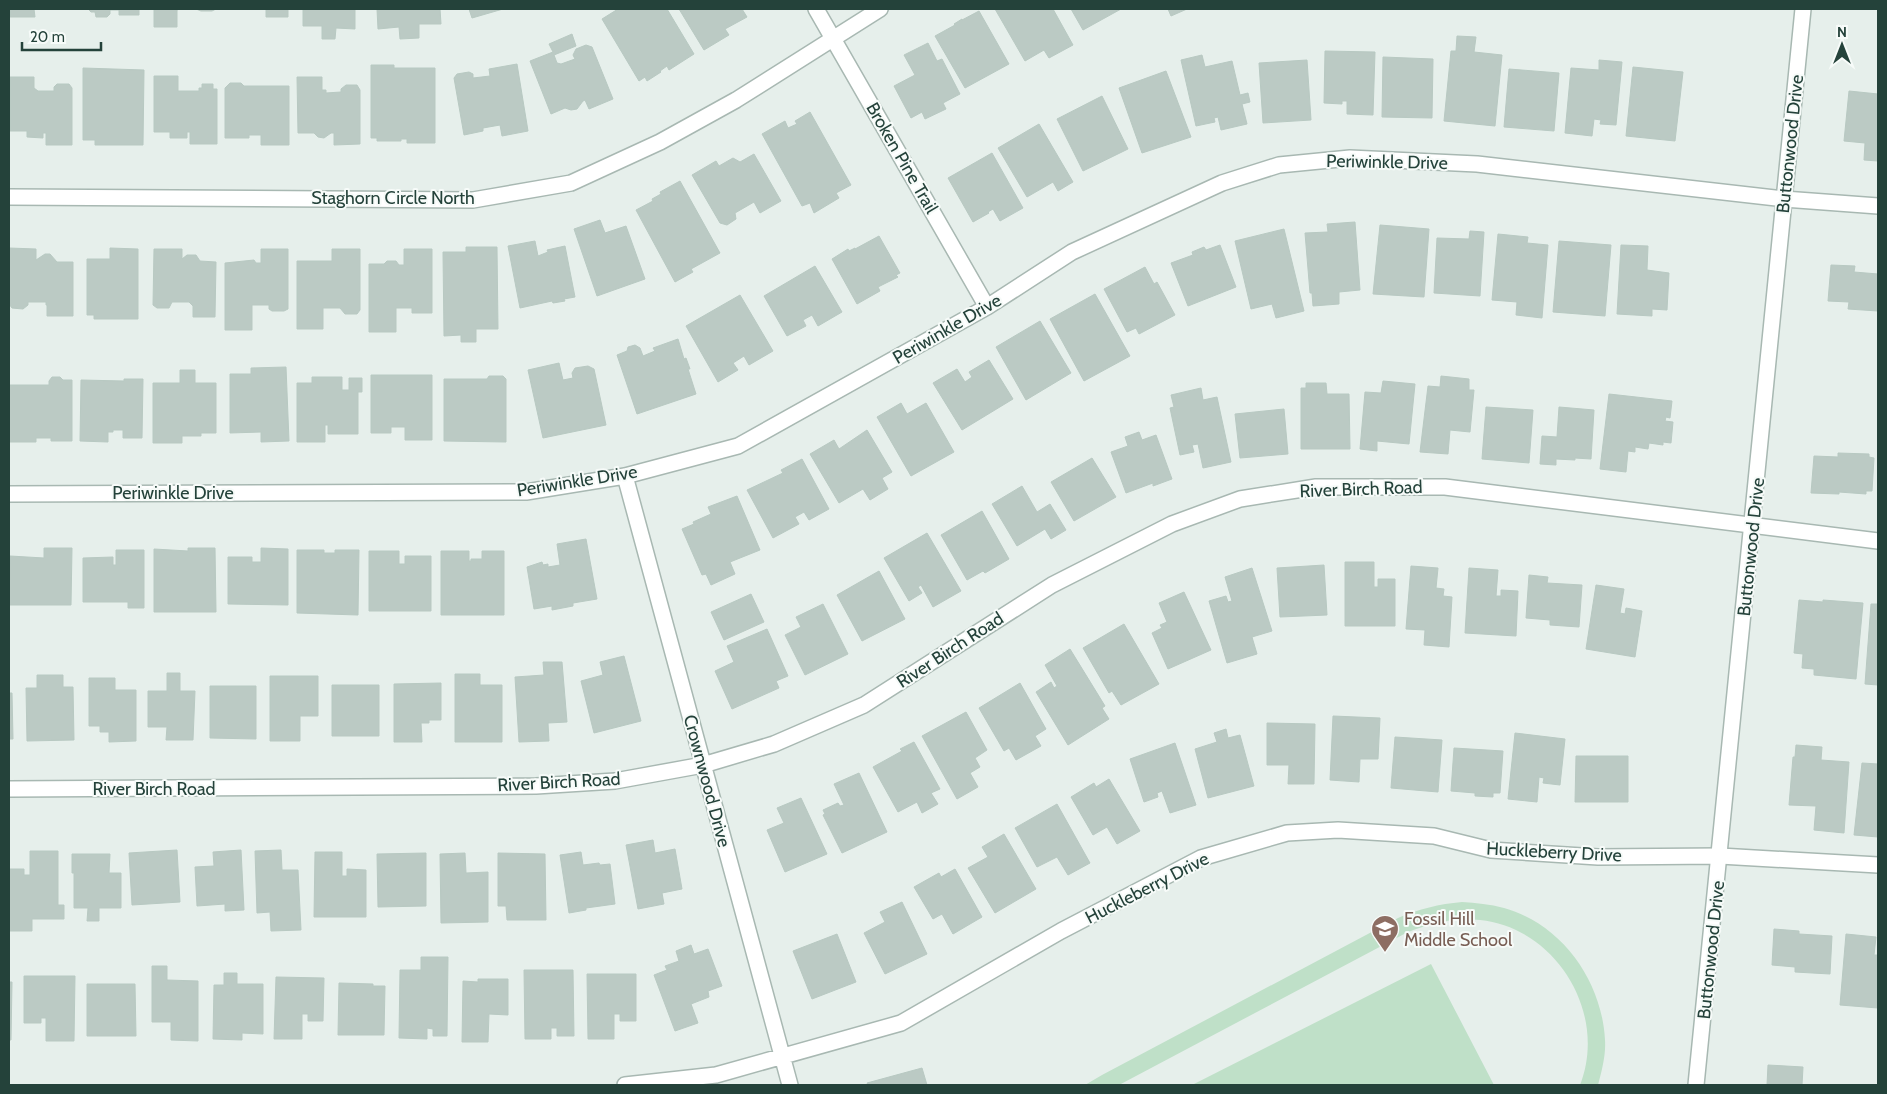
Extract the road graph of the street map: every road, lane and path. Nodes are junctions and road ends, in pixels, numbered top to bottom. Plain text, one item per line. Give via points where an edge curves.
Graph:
1 (816, 9) edge
2 (880, 9) edge
3 (1803, 9) edge
4 (833, 38) junction
5 (9, 197) edge
6 (1784, 199) junction
7 (1878, 206) edge
8 (988, 307) junction
9 (625, 476) junction
10 (9, 494) edge
11 (1753, 524) junction
12 (1878, 541) edge
13 (703, 765) junction
14 (9, 789) edge
15 (1720, 856) junction
16 (1878, 865) edge
17 (782, 1056) junction
18 (625, 1085) edge
19 (790, 1085) edge
20 (1696, 1085) edge

1 - 4 street, Broken Pine Trail
2 - 4 street, Staghorn Circle North
3 - 6 street, Buttonwood Drive
4 - 5 street, Staghorn Circle North via 736,100 660,142 571,183 473,200
4 - 8 street, Broken Pine Trail
6 - 7 street, Periwinkle Drive
6 - 8 street, Periwinkle Drive via 1477,164 1350,158 1279,164 1222,183 1072,252
6 - 11 street, Buttonwood Drive
8 - 9 street, Periwinkle Drive via 738,446
9 - 10 street, Periwinkle Drive via 526,492
9 - 13 street, Crownwood Drive
11 - 12 street, River Birch Road
11 - 13 street, River Birch Road via 1445,487 1316,487 1240,499 1172,524 1052,584 864,706 774,744
11 - 15 street, Buttonwood Drive
13 - 14 street, River Birch Road via 615,781 536,786
13 - 17 street, Crownwood Drive
15 - 16 street, Huckleberry Drive
15 - 17 street, Huckleberry Drive via 1588,856 1490,850 1434,836 1338,830 1287,833 1201,858 1061,931 901,1023
15 - 20 street, Buttonwood Drive
17 - 18 street, Huckleberry Drive via 716,1074
17 - 19 street, Crownwood Drive

